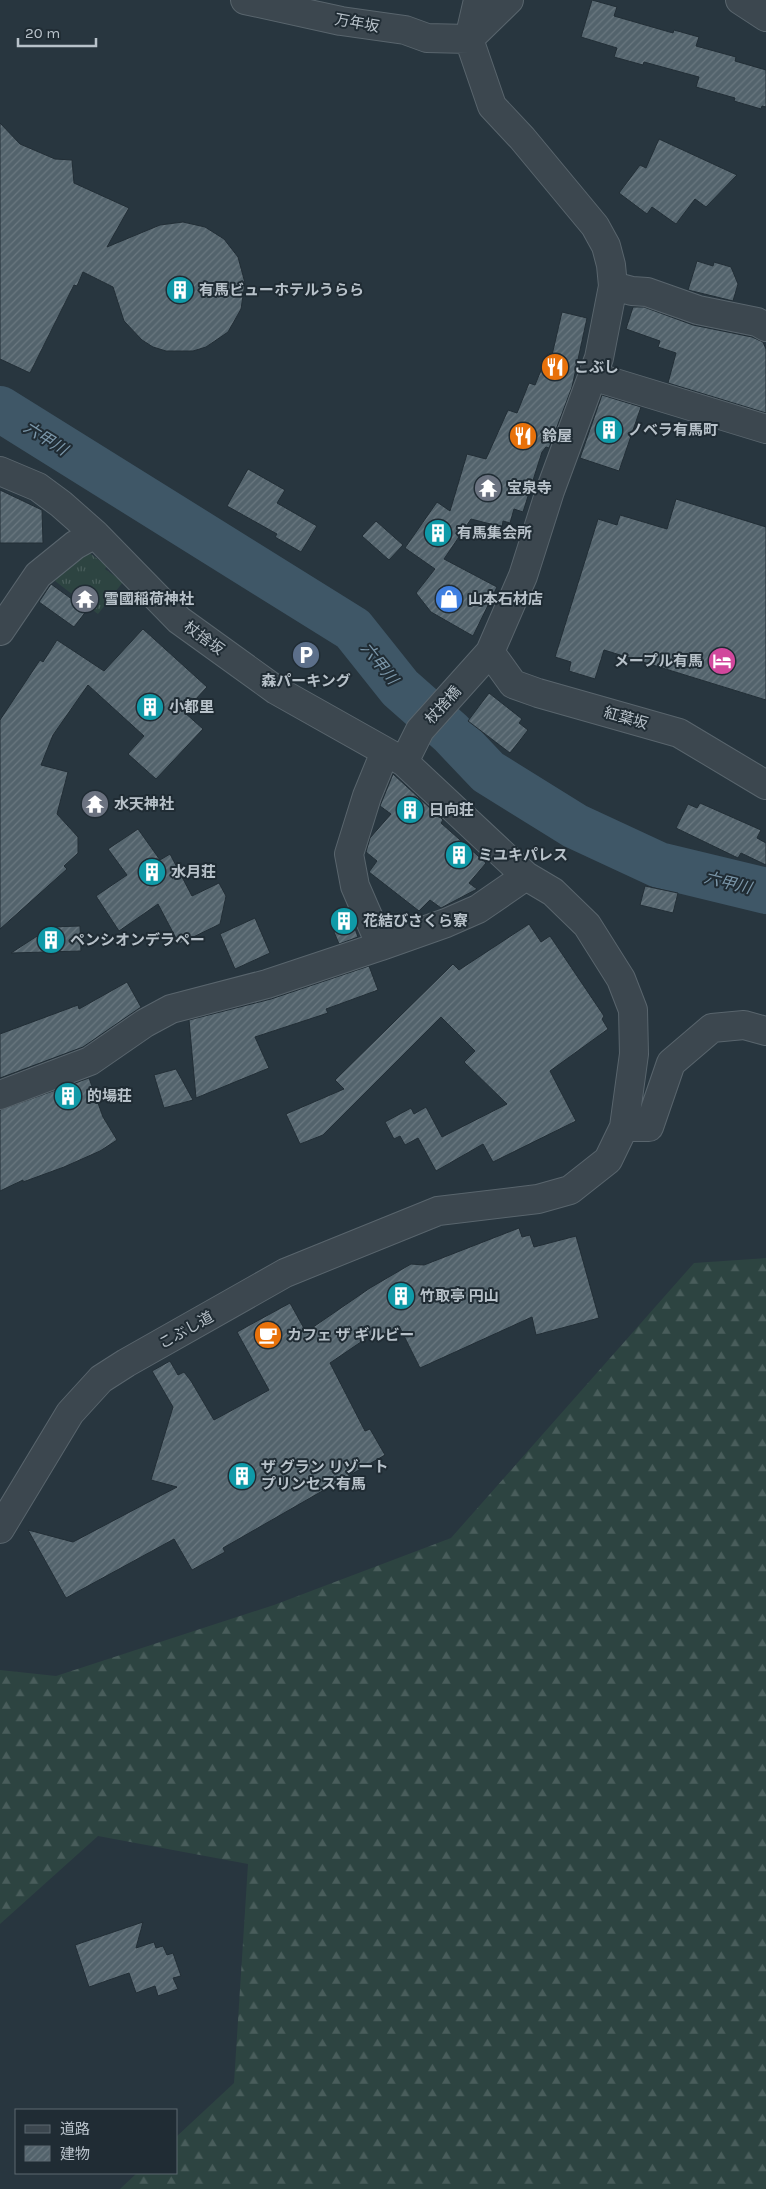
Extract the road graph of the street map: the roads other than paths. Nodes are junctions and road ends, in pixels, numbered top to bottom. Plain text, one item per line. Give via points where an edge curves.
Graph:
1 (245, 0) edge
2 (478, 0) edge
3 (509, 0) edge
4 (740, 0) edge
5 (766, 17) edge
6 (470, 39) junction
7 (613, 286) junction
8 (766, 326) edge
9 (592, 376) junction
10 (766, 430) edge
11 (0, 471) edge
12 (95, 534) junction
13 (0, 631) edge
14 (490, 652) junction
15 (395, 757) junction
16 (766, 785) edge
17 (526, 876) junction
18 (381, 946) junction
19 (766, 1031) edge
20 (0, 1095) edge
21 (624, 1128) junction
22 (0, 1529) edge

1 - 6 street, 万年坂 via 405,30 427,38
2 - 6 street
3 - 6 street
4 - 5 street
6 - 7 street, 杖捨橋 via 492,106 595,226 606,246
7 - 8 street via 647,292 698,310
7 - 9 street, 杖捨橋 via 599,358
9 - 10 street
9 - 14 street, 杖捨橋 via 522,576
11 - 12 street, 杖捨坂 via 38,487
12 - 13 street via 38,575
12 - 15 street, 杖捨坂 via 180,620 276,690
14 - 15 street, 杖捨橋
14 - 16 street, 紅葉坂 via 513,684 679,733
15 - 17 street, 杖捨坂
15 - 18 street, 杖捨橋 via 366,796 349,854 355,886
17 - 18 street via 478,909
17 - 21 street, 杖捨坂 via 553,892 587,925 621,979 630,1002 634,1054
18 - 20 street via 268,984 171,1009 90,1061
19 - 21 street via 744,1025 712,1028 672,1063 649,1127
21 - 22 street, こぶし道 via 608,1160 570,1190 538,1199 438,1211 285,1273 101,1379 70,1413

